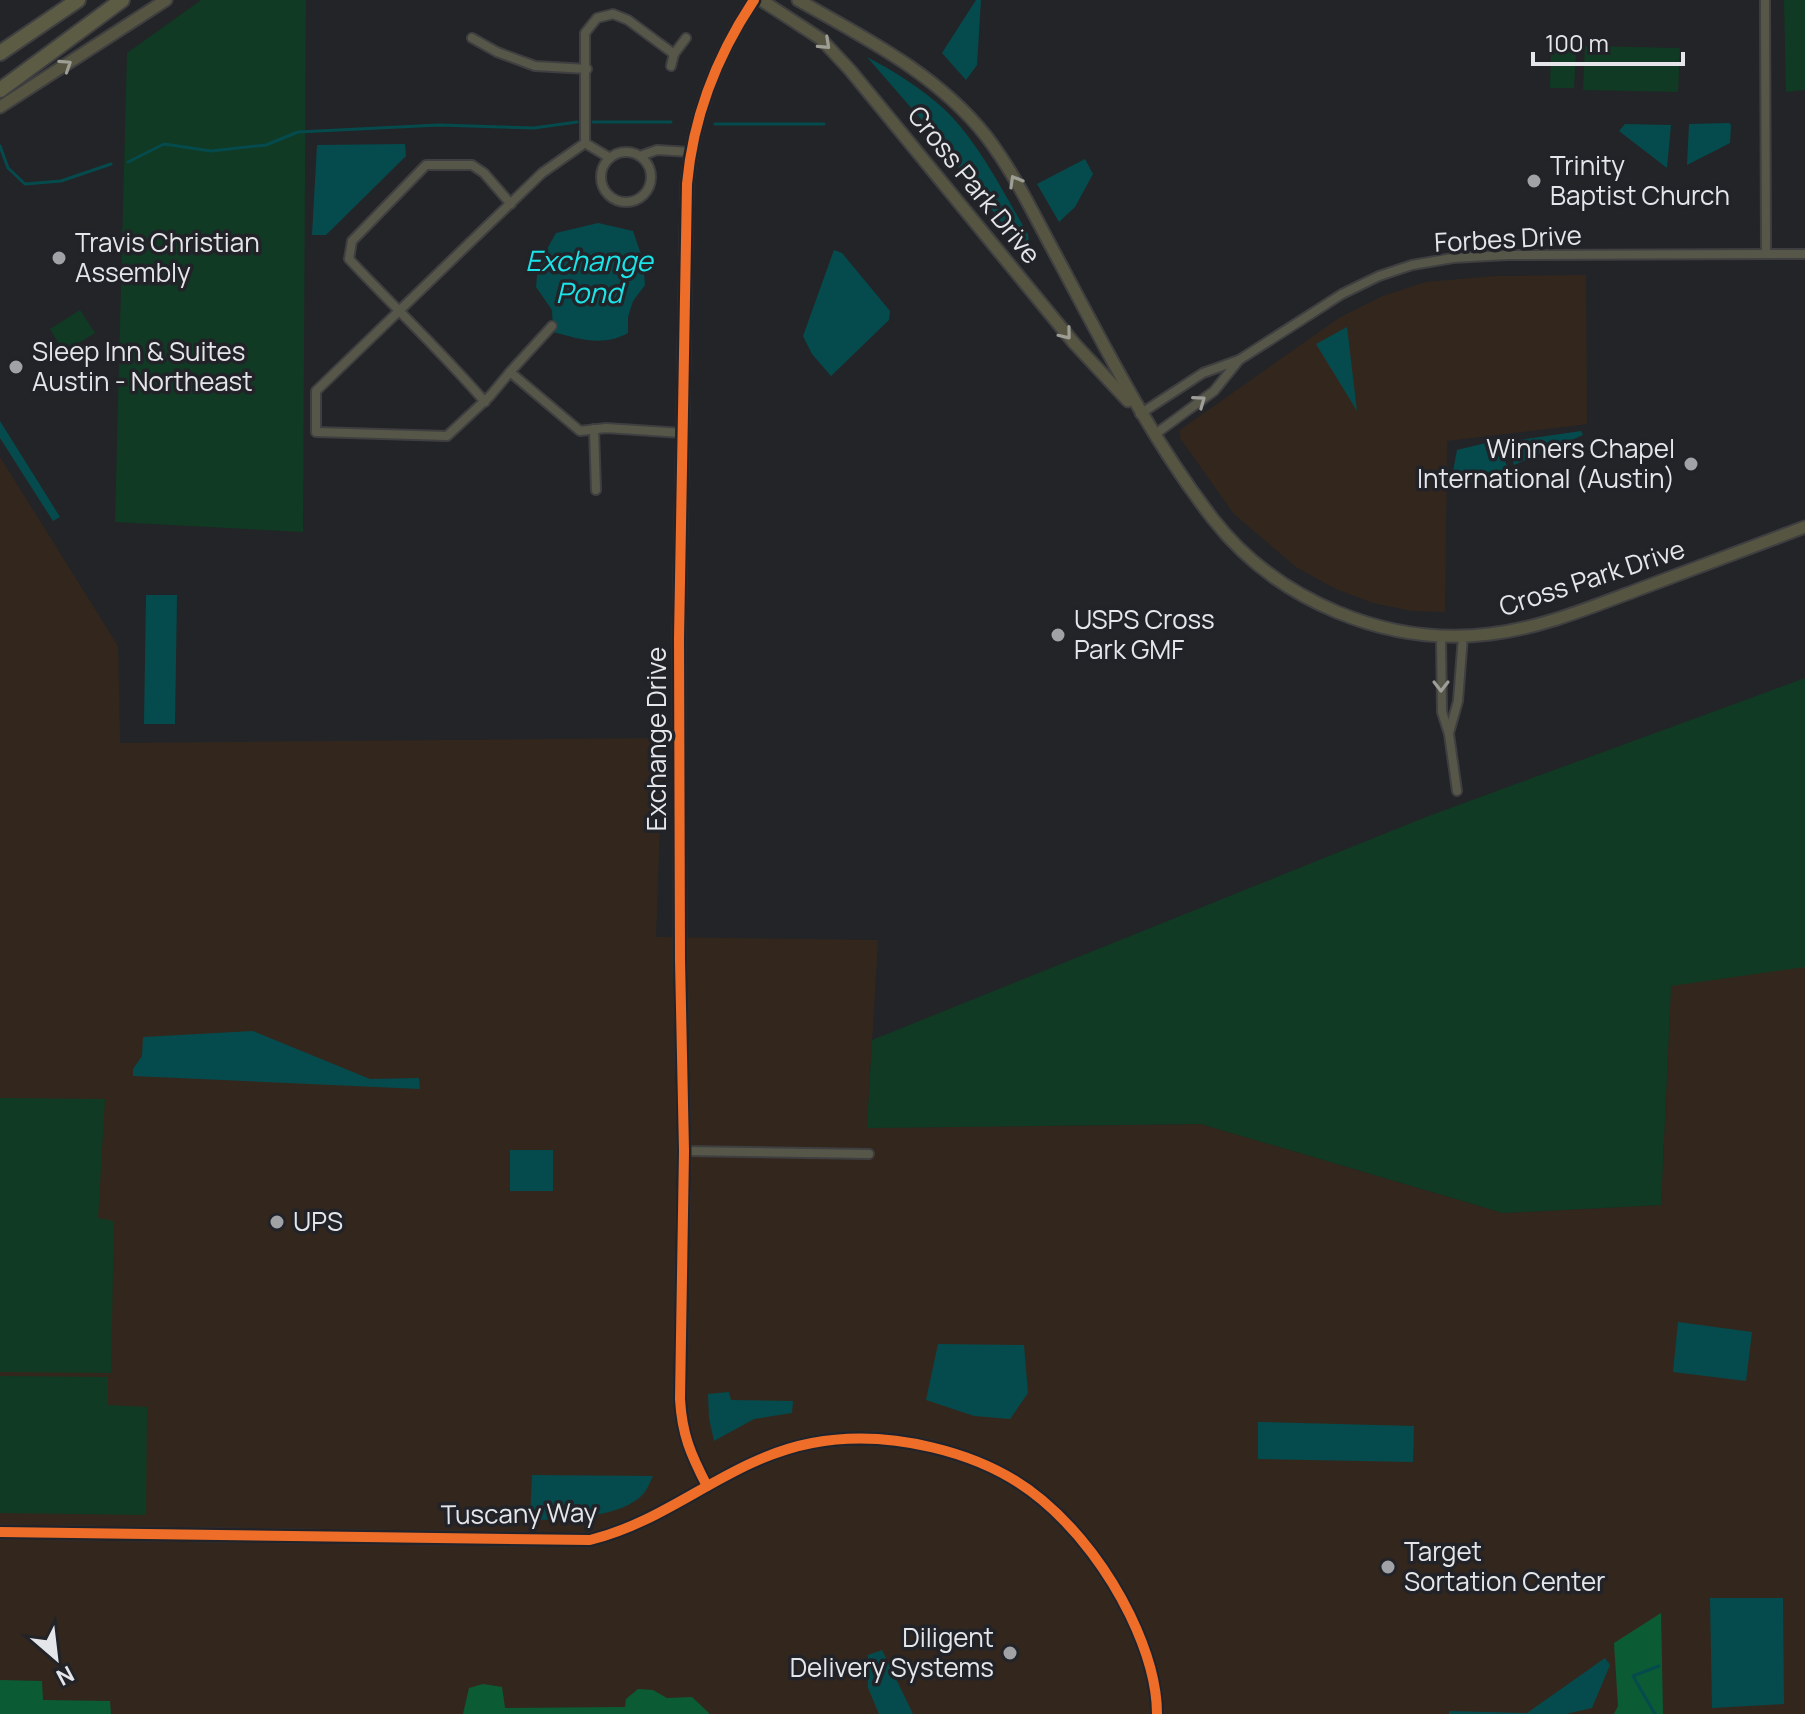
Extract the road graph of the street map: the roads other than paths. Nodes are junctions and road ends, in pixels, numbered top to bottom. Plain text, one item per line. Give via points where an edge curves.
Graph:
1 (78, 0) edge
2 (122, 0) edge
3 (166, 0) edge
4 (754, 0) edge
5 (761, 0) edge
6 (798, 0) edge
7 (1765, 0) edge
8 (472, 38) dead end
9 (686, 38) dead end
10 (0, 53) edge
11 (674, 54) junction
12 (671, 66) dead end
13 (587, 69) junction
14 (0, 90) edge
15 (0, 107) edge
16 (585, 143) junction
17 (690, 152) junction
18 (640, 156) junction
19 (610, 158) junction
20 (511, 204) junction
21 (1766, 254) junction
22 (1805, 254) edge
23 (399, 313) junction
24 (552, 326) dead end
25 (1239, 360) junction
26 (510, 372) junction
27 (485, 402) junction
28 (1140, 414) junction
29 (594, 429) junction
30 (682, 433) junction
31 (1154, 435) junction
32 (596, 490) dead end
33 (1805, 527) edge
34 (1441, 636) junction
35 (1463, 636) junction
36 (1449, 734) junction
37 (1457, 791) dead end
38 (684, 1151) junction
39 (869, 1154) dead end
40 (707, 1486) junction
41 (0, 1532) edge
42 (1157, 1714) edge

1 - 10 highway
2 - 14 highway
15 -> 3 street
4 - 17 street, Exchange Drive via 704,96
5 -> 28 street, Cross Park Drive via 821,39 850,70 1074,343
28 -> 6 street, Cross Park Drive via 1013,176 958,103 894,55
7 - 21 street
8 - 13 street via 535,66
9 - 11 street
11 - 12 street
11 - 13 street via 613,14 597,18 585,33
13 - 16 street
16 - 19 street
16 - 20 street via 542,173
17 - 18 street via 657,150
17 - 30 street, Exchange Drive
18 - 19 street via 624,152
18 - 19 street via 650,170 649,187 629,202 612,198 602,183 602,169
20 - 23 street
20 - 23 street via 472,165 426,165 352,241 349,259
21 - 22 street, Forbes Drive
21 - 25 street, Forbes Drive via 1507,255 1412,265 1342,294
23 - 27 street
23 - 27 street via 316,391 316,432 447,436
24 - 26 street
25 - 28 street, Forbes Drive via 1203,373
31 -> 25 street, Forbes Drive via 1214,391
26 - 27 street
26 - 29 street via 580,431
28 - 31 street, Cross Park Drive
29 - 30 street
29 - 32 street
30 - 38 street, Exchange Drive via 679,898
31 - 34 street, Cross Park Drive via 1214,521 1268,571 1353,619
33 - 35 street, Cross Park Drive via 1557,619
34 - 35 street, Cross Park Drive
34 -> 36 street via 1442,712
35 - 36 street via 1458,701
36 - 37 street
38 - 39 street
38 - 40 street, Exchange Drive via 680,1402 689,1451
40 - 41 street, Tuscany Way via 658,1515 590,1540
40 - 42 street, Tuscany Way via 774,1452 860,1439 936,1448 1000,1473 1065,1521 1107,1573 1138,1632

